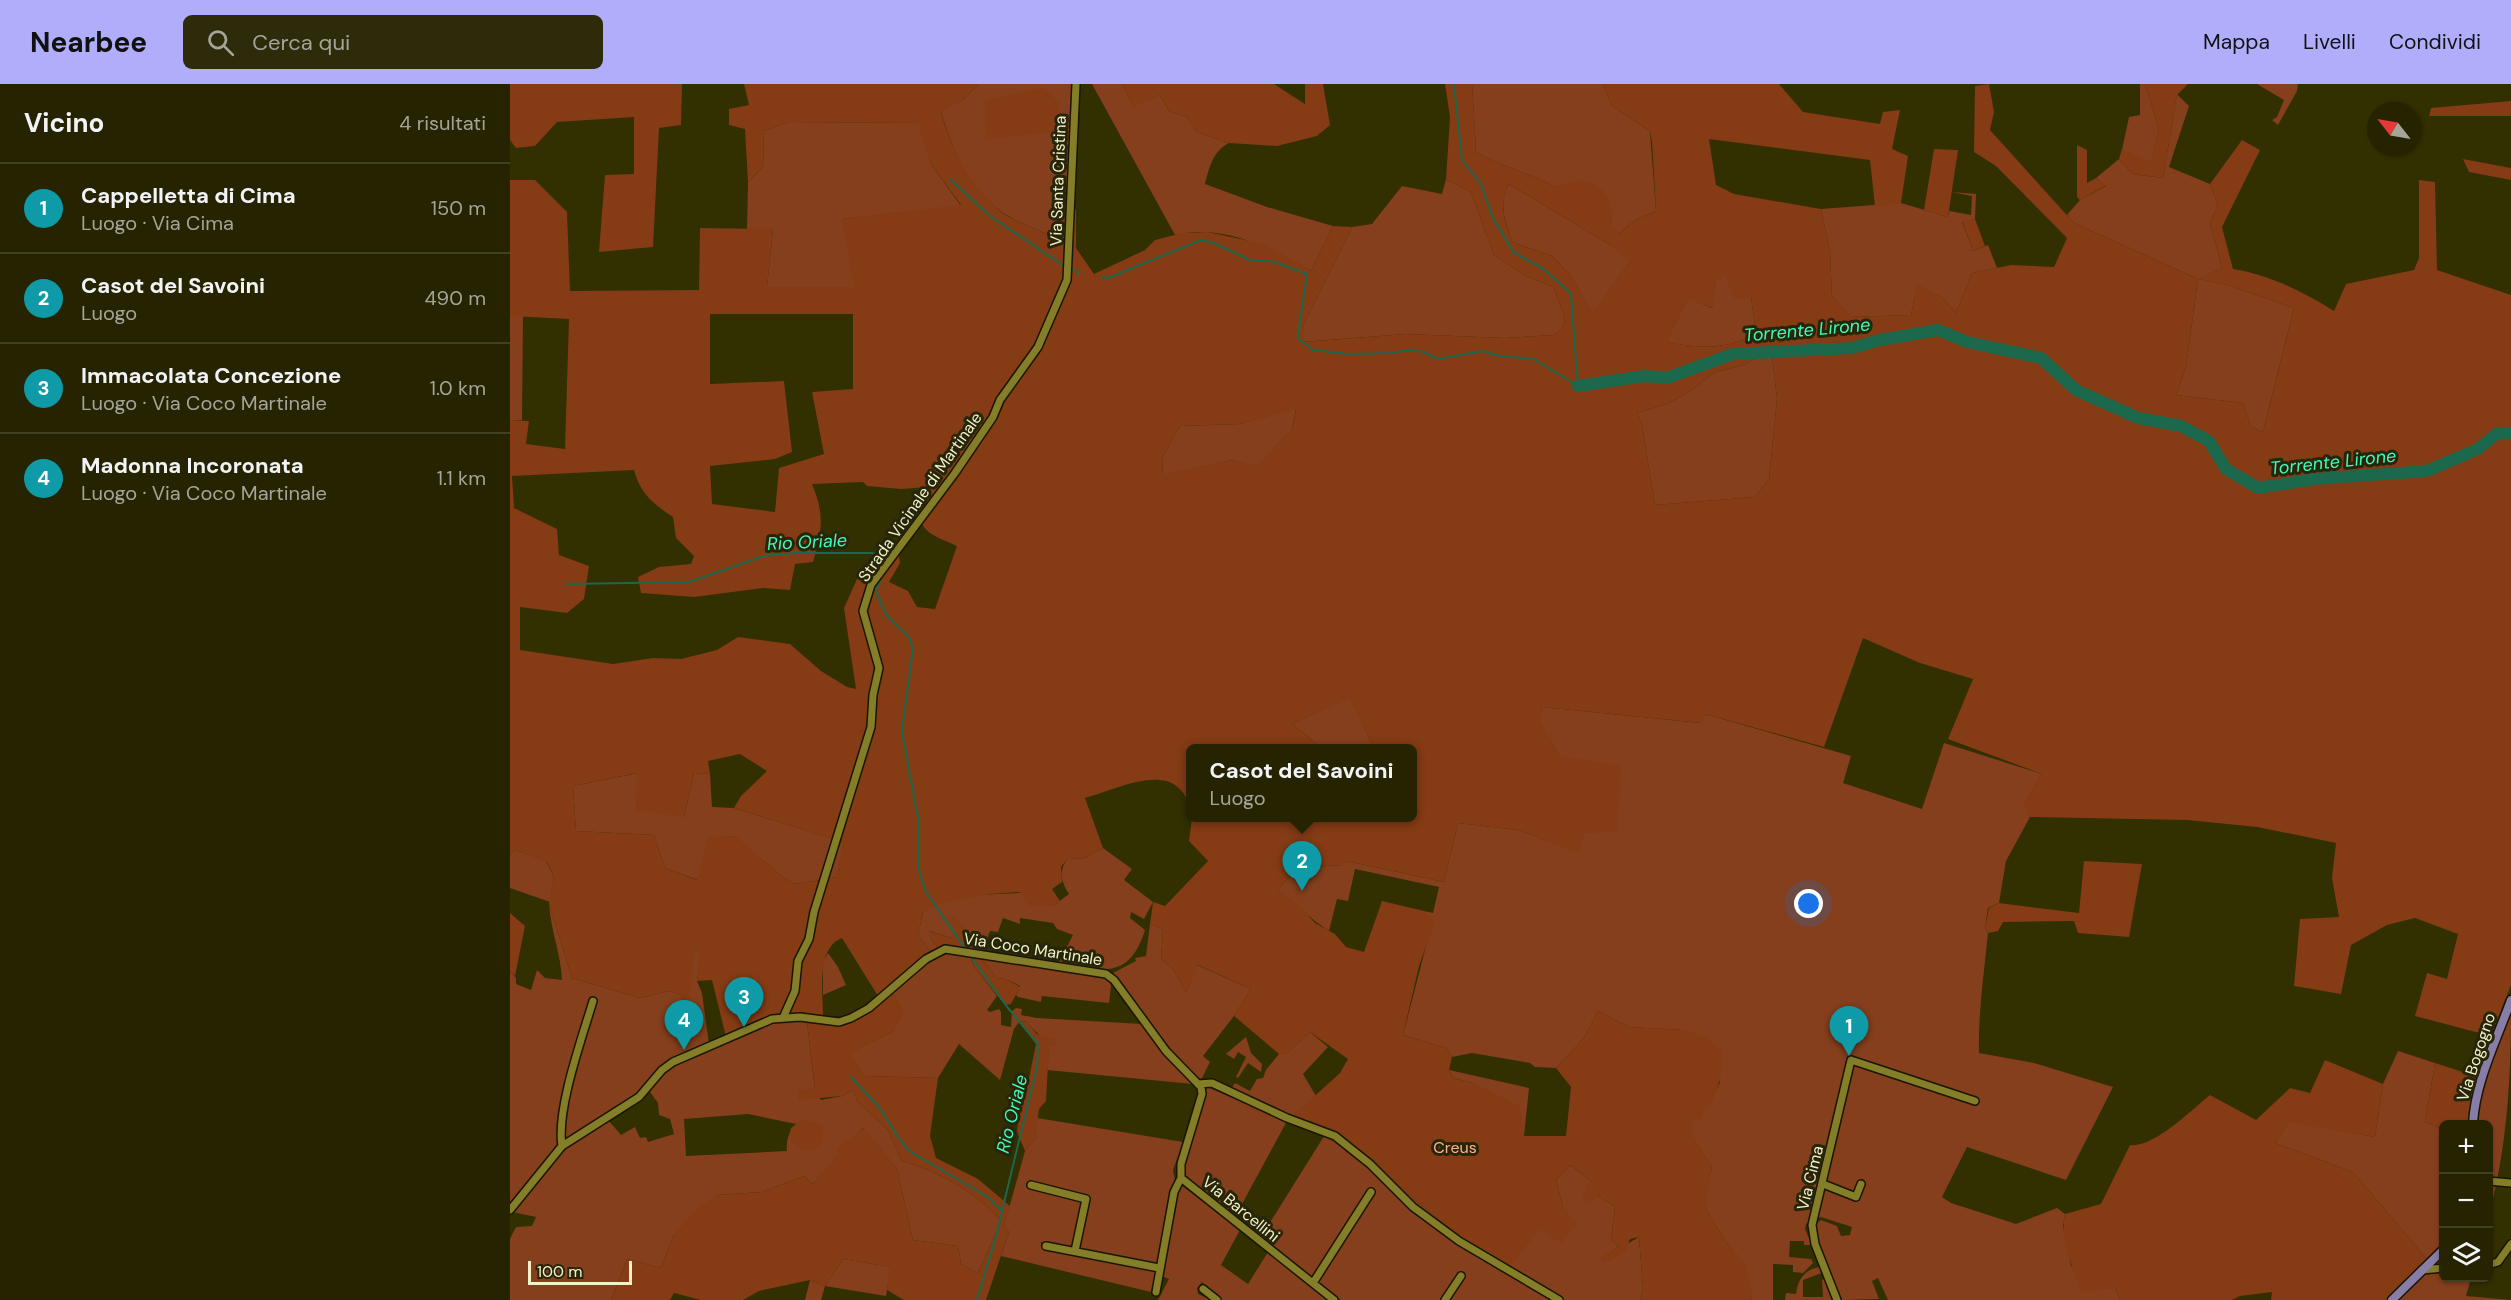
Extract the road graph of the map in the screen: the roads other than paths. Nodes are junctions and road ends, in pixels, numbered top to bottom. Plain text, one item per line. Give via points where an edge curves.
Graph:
1 (1076, 84) edge
2 (1067, 280) joint
3 (2511, 1000) edge
4 (593, 1001) dead end
5 (783, 1018) junction
6 (1198, 1084) junction
7 (1975, 1101) dead end
8 (2473, 1120) edge
9 (562, 1146) junction
10 (1181, 1178) junction
11 (2493, 1181) edge
12 (2511, 1183) edge
13 (1823, 1184) junction
14 (1861, 1184) dead end
15 (1031, 1185) dead end
16 (1371, 1192) dead end
17 (510, 1210) edge
18 (2511, 1244) edge
19 (1046, 1246) dead end
20 (1075, 1251) junction
21 (2439, 1254) edge
22 (2493, 1264) edge
23 (1159, 1268) junction
24 (2439, 1268) edge
25 (2422, 1270) junction
26 (1461, 1276) dead end
27 (1313, 1283) junction
28 (1203, 1289) dead end
29 (1156, 1292) dead end
30 (1217, 1300) edge
31 (1334, 1300) edge
32 (1446, 1300) edge
33 (1559, 1300) edge
34 (1837, 1300) edge
35 (2392, 1300) edge

1 - 2 street, Via Santa Cristina
2 - 5 street, Strada Vicinale di Martinale via 1038,347 955,473 871,585 863,611 879,668 871,728 809,939 798,961 795,991
3 - 8 main road, Via Bogogno
4 - 9 street via 568,1093
5 - 6 street, Via Coco Martinale via 839,1022 851,1018 869,1008 936,952 967,951 1106,974 1166,1051
5 - 9 street, Via Coco Martinale via 772,1019 673,1062 639,1097
6 - 10 street, Via Barcellini via 1202,1094 1181,1164
6 - 33 street via 1212,1083 1335,1136 1413,1207 1460,1241
7 - 13 street, Via Cima via 1851,1060
9 - 17 street, Via Coco Martinale
10 - 23 street via 1174,1192
10 - 27 street, Via Barcellini
11 - 12 street
13 - 14 street via 1856,1197
13 - 34 street, Via Cima via 1812,1232
15 - 20 street via 1086,1199
16 - 27 street
18 - 22 street
19 - 20 street
20 - 23 street
21 - 25 main road
23 - 29 street
24 - 25 street
25 - 35 main road
26 - 32 street
27 - 31 street, Via Barcellini
28 - 30 street

